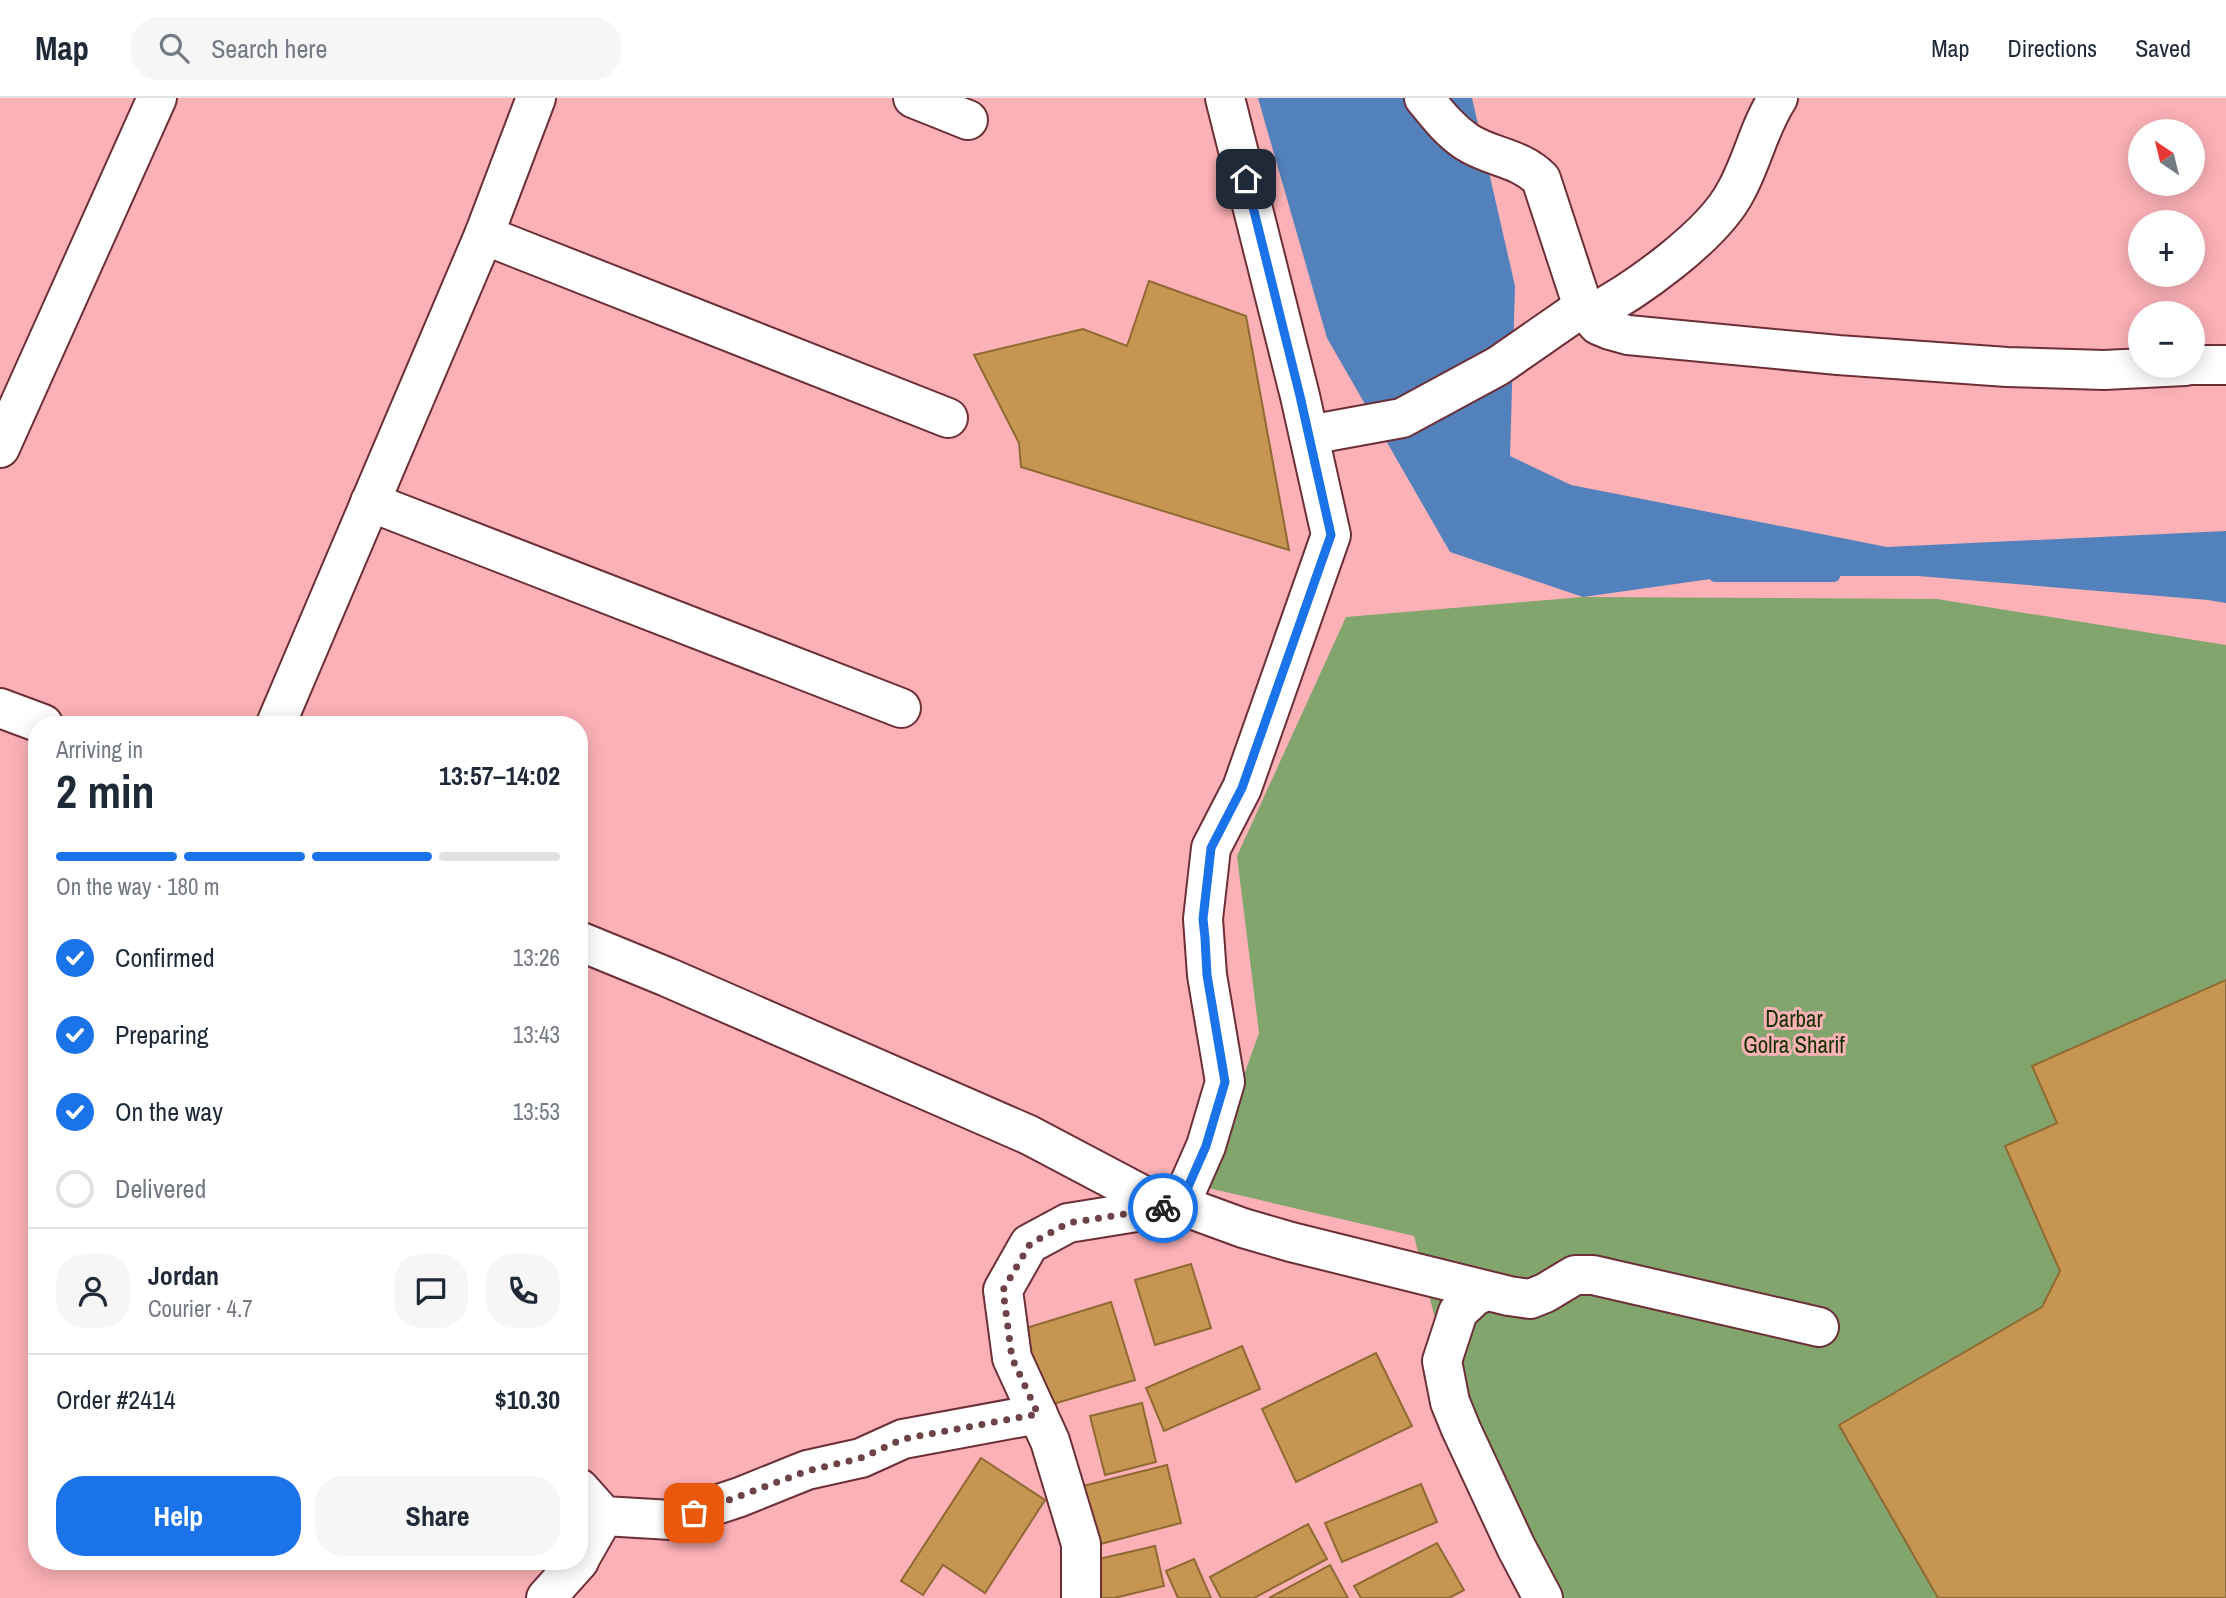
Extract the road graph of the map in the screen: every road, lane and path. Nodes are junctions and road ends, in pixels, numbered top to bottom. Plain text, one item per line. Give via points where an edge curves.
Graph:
1 (157, 98) edge
2 (536, 98) edge
3 (913, 98) edge
4 (1225, 98) edge
5 (1424, 98) edge
6 (1778, 98) edge
7 (968, 120) dead end
8 (484, 235) junction
9 (1586, 311) junction
10 (2205, 365) edge
11 (2226, 365) edge
12 (2128, 369) edge
13 (948, 418) dead end
14 (1309, 435) junction
15 (0, 448) edge
16 (370, 502) junction
17 (0, 708) edge
18 (901, 708) dead end
19 (279, 716) edge
20 (28, 718) edge
21 (588, 945) edge
22 (1180, 1205) junction
23 (1488, 1291) junction
24 (1819, 1327) dead end
25 (1038, 1414) junction
26 (588, 1498) edge
27 (604, 1516) junction
28 (588, 1544) edge
29 (570, 1570) edge
30 (546, 1598) edge
31 (1081, 1598) edge
32 (1543, 1598) edge

1 - 15 street
2 - 8 street
3 - 7 street
4 - 14 street
5 - 9 street via 1446,125 1468,142 1530,168 1541,180
6 - 9 street via 1735,194 1718,217 1633,290
8 - 13 street
8 - 16 street
9 - 12 street via 1598,325 1628,335 2021,368
9 - 14 street via 1402,418
10 - 11 street
14 - 22 street via 1331,535 1242,788 1211,848 1203,919 1205,953 1225,1082 1206,1146
16 - 18 street
16 - 19 street
17 - 20 street
21 - 22 street via 1029,1135 1152,1200
22 - 23 street via 1279,1238
22 - 25 street via 1068,1223 1030,1244 1003,1290 1012,1358
23 - 24 street via 1530,1298 1575,1275 1593,1275
23 - 32 street via 1458,1312 1442,1361 1450,1402 1475,1462
25 - 27 street via 903,1439 861,1458 807,1471 671,1520
25 - 31 street via 1081,1544
26 - 27 street
27 - 28 street
29 - 30 street

